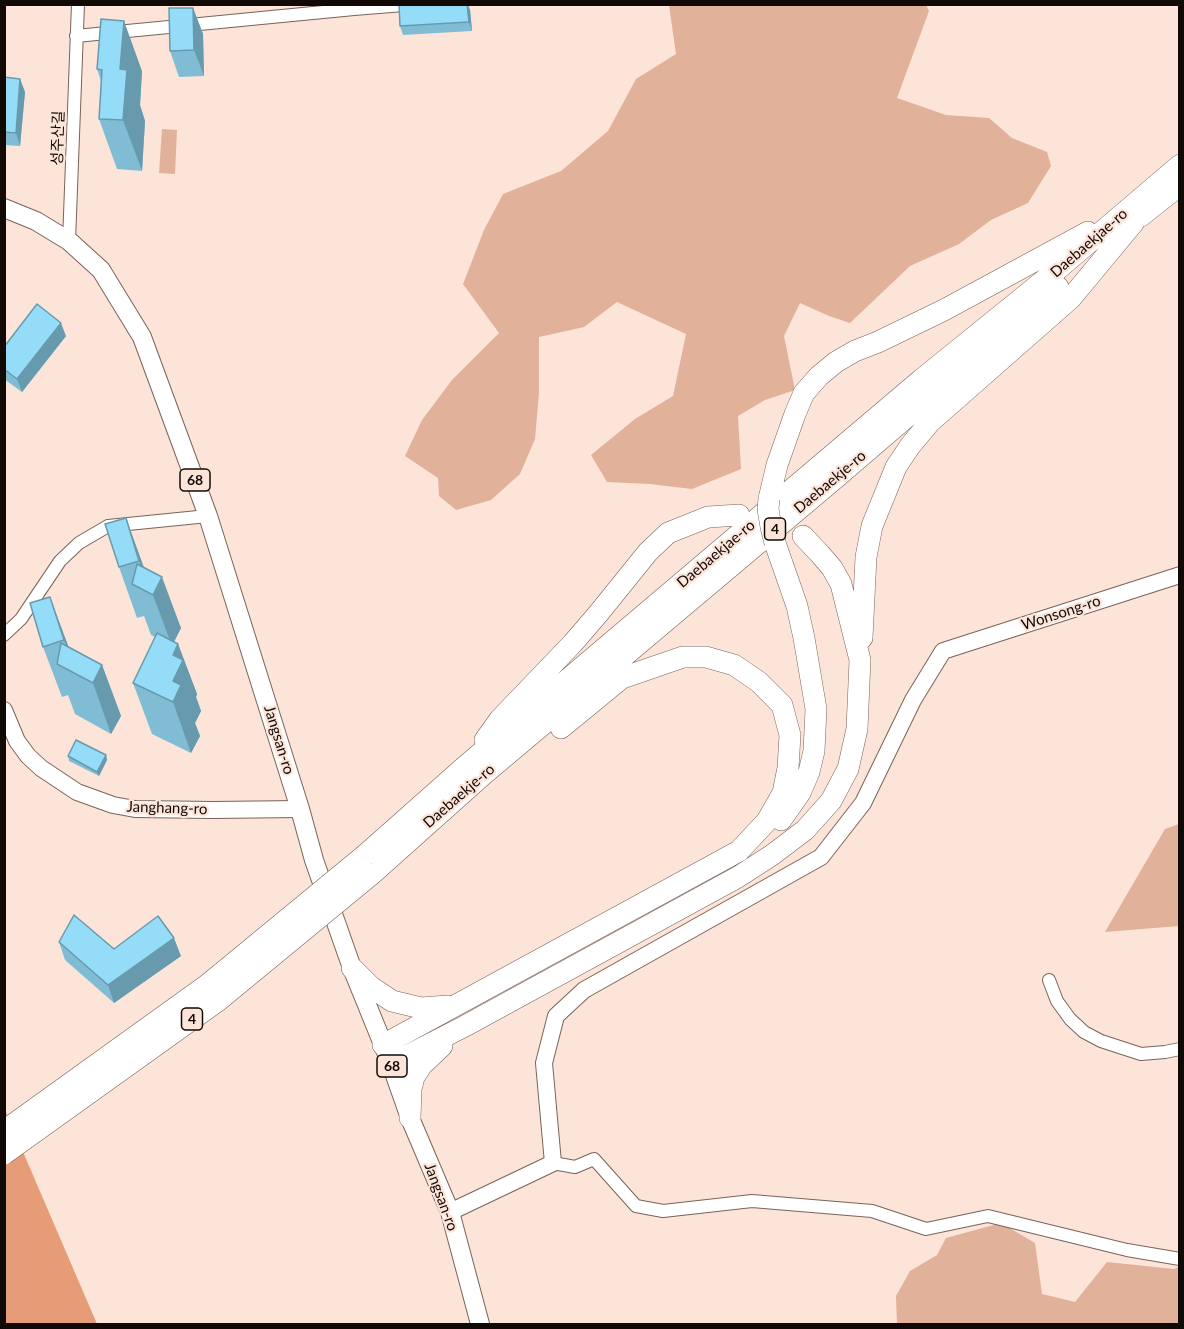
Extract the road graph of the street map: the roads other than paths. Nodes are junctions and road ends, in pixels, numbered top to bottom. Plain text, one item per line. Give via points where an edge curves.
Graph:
1 (78, 4) edge
2 (416, 4) edge
3 (76, 36) junction
4 (1179, 165) edge
5 (1179, 185) edge
6 (4, 208) edge
7 (1129, 218) junction
8 (69, 241) junction
9 (739, 515) dead end
10 (208, 516) junction
11 (803, 536) dead end
12 (1179, 575) edge
13 (4, 635) edge
14 (860, 660) junction
15 (4, 710) edge
16 (462, 770) junction
17 (484, 774) junction
18 (300, 809) junction
19 (739, 851) junction
20 (369, 864) junction
21 (352, 968) junction
22 (1049, 980) dead end
23 (457, 1005) junction
24 (465, 1026) junction
25 (1179, 1049) edge
26 (387, 1055) junction
27 (410, 1118) junction
28 (4, 1131) edge
29 (4, 1154) edge
30 (553, 1163) junction
31 (450, 1212) junction
32 (1179, 1259) edge
33 (480, 1324) edge

1 - 3 street, 성주산길
2 - 3 street
3 - 8 street, 성주산길
4 - 7 highway, Daebaekjae-ro
5 - 7 highway, Daebaekje-ro / 4
6 - 8 main road, Jangsan-ro / 68
7 - 14 highway via 1071,298 930,422 896,467 872,526 866,557
7 - 16 highway, Daebaekjae-ro via 1058,269 922,379
7 - 17 highway, Daebaekje-ro / 4 via 838,476
7 - 19 highway, bridge via 836,362 804,393 786,436 768,509 804,638 816,709 814,752 800,793 772,833
8 - 10 main road, Jangsan-ro / 68 via 100,270 142,337
9 - 16 highway via 708,517 687,525 668,534 648,552 579,636 500,719
10 - 13 street via 108,526 79,543 60,561 21,619
10 - 18 main road, Jangsan-ro / 68
11 - 14 highway via 841,584
12 - 30 street, Wonsong-ro via 943,651 913,700 863,803 821,857 584,990 556,1016 544,1063
14 - 24 highway via 857,729 849,769 831,801 805,831 738,877
15 - 18 street, Janghang-ro via 28,756 77,792 113,805 146,809
16 - 20 highway, Daebaekjae-ro
17 - 19 highway via 532,752 622,678 683,657 706,657 734,665 782,705 790,735 783,793 767,820
17 - 20 highway, Daebaekje-ro / 4
18 - 21 main road, Jangsan-ro / 68
19 - 23 highway
20 - 28 highway, 4, bridge
20 - 29 highway, 4, bridge via 219,1000
21 - 23 highway via 392,1001 421,1008
21 - 26 main road, Jangsan-ro / 68
22 - 25 street via 1057,1001 1084,1032 1141,1054
23 - 26 highway
24 - 26 highway
24 - 27 highway via 414,1077
26 - 27 main road, Jangsan-ro / 68
27 - 31 main road, Jangsan-ro / 68
30 - 31 street
30 - 32 street via 575,1167 594,1159 636,1206 663,1210 752,1201 872,1211 926,1229 988,1216
31 - 33 main road, Jangsan-ro / 68

